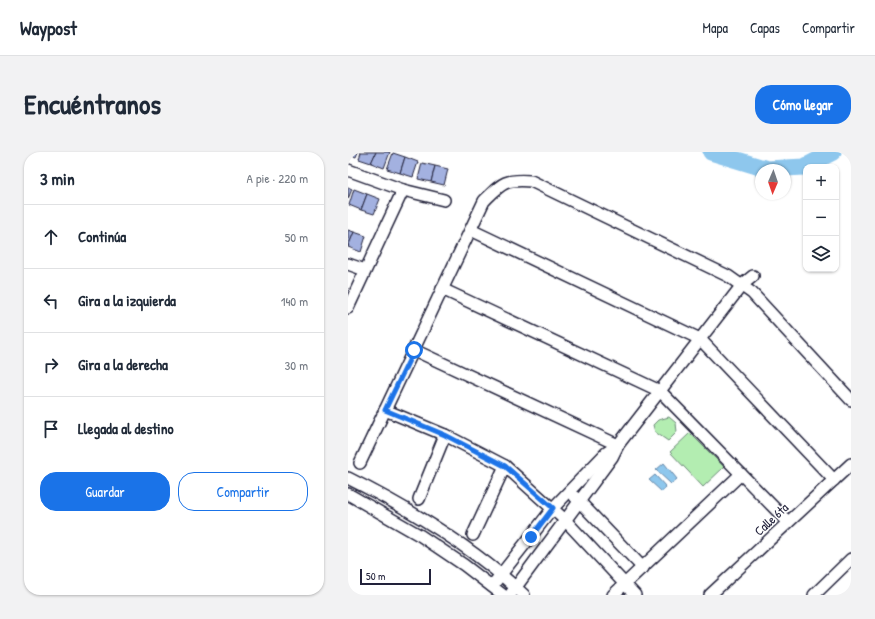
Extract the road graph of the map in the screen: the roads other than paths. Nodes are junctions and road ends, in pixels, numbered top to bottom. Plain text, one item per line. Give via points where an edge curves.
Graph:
1 (348, 170) edge
2 (403, 190) junction
3 (444, 200) dead end
4 (471, 230) junction
5 (348, 264) edge
6 (365, 270) junction
7 (753, 276) dead end
8 (742, 285) junction
9 (442, 289) junction
10 (348, 308) edge
11 (700, 339) junction
12 (414, 350) junction
13 (660, 391) junction
14 (851, 400) edge
15 (385, 410) junction
16 (445, 435) junction
17 (618, 445) junction
18 (360, 463) dead end
19 (851, 464) edge
20 (505, 466) junction
21 (741, 474) junction
22 (348, 478) edge
23 (834, 480) junction
24 (569, 491) junction
25 (348, 494) edge
26 (419, 499) dead end
27 (579, 502) junction
28 (553, 508) junction
29 (565, 520) junction
30 (788, 522) junction
31 (473, 535) dead end
32 (851, 559) edge
33 (643, 568) junction
34 (501, 575) junction
35 (625, 584) junction
36 (492, 586) junction
37 (513, 591) edge
38 (503, 595) edge
39 (524, 595) edge
40 (613, 595) edge
41 (635, 595) edge
42 (710, 595) edge
43 (814, 595) edge

1 - 2 street
2 - 3 street
2 - 6 street
4 - 8 street via 484,202 500,186 512,179 531,182
4 - 9 street
4 - 11 street
5 - 6 street
6 - 10 street
7 - 8 street
8 - 11 street
8 - 14 street
9 - 12 street
9 - 13 street
11 - 13 street
11 - 23 street
12 - 15 street
12 - 17 street
13 - 17 street
13 - 21 street
15 - 16 street
15 - 18 street
16 - 20 street
16 - 26 street
17 - 24 street via 606,453
17 - 27 street
19 - 23 street, Calle 6ta
20 - 28 street
20 - 31 street
21 - 30 street
21 - 33 street
22 - 34 street via 390,499 432,525
23 - 30 street, Calle 6ta
24 - 27 street
24 - 28 street
25 - 36 street via 421,536
27 - 29 street
27 - 33 street
28 - 29 street
28 - 34 street
29 - 35 street
29 - 37 street
30 - 42 street, Calle 6ta
32 - 43 street
33 - 35 street
34 - 36 street
34 - 37 street
35 - 40 street
35 - 41 street
36 - 38 street
37 - 39 street

